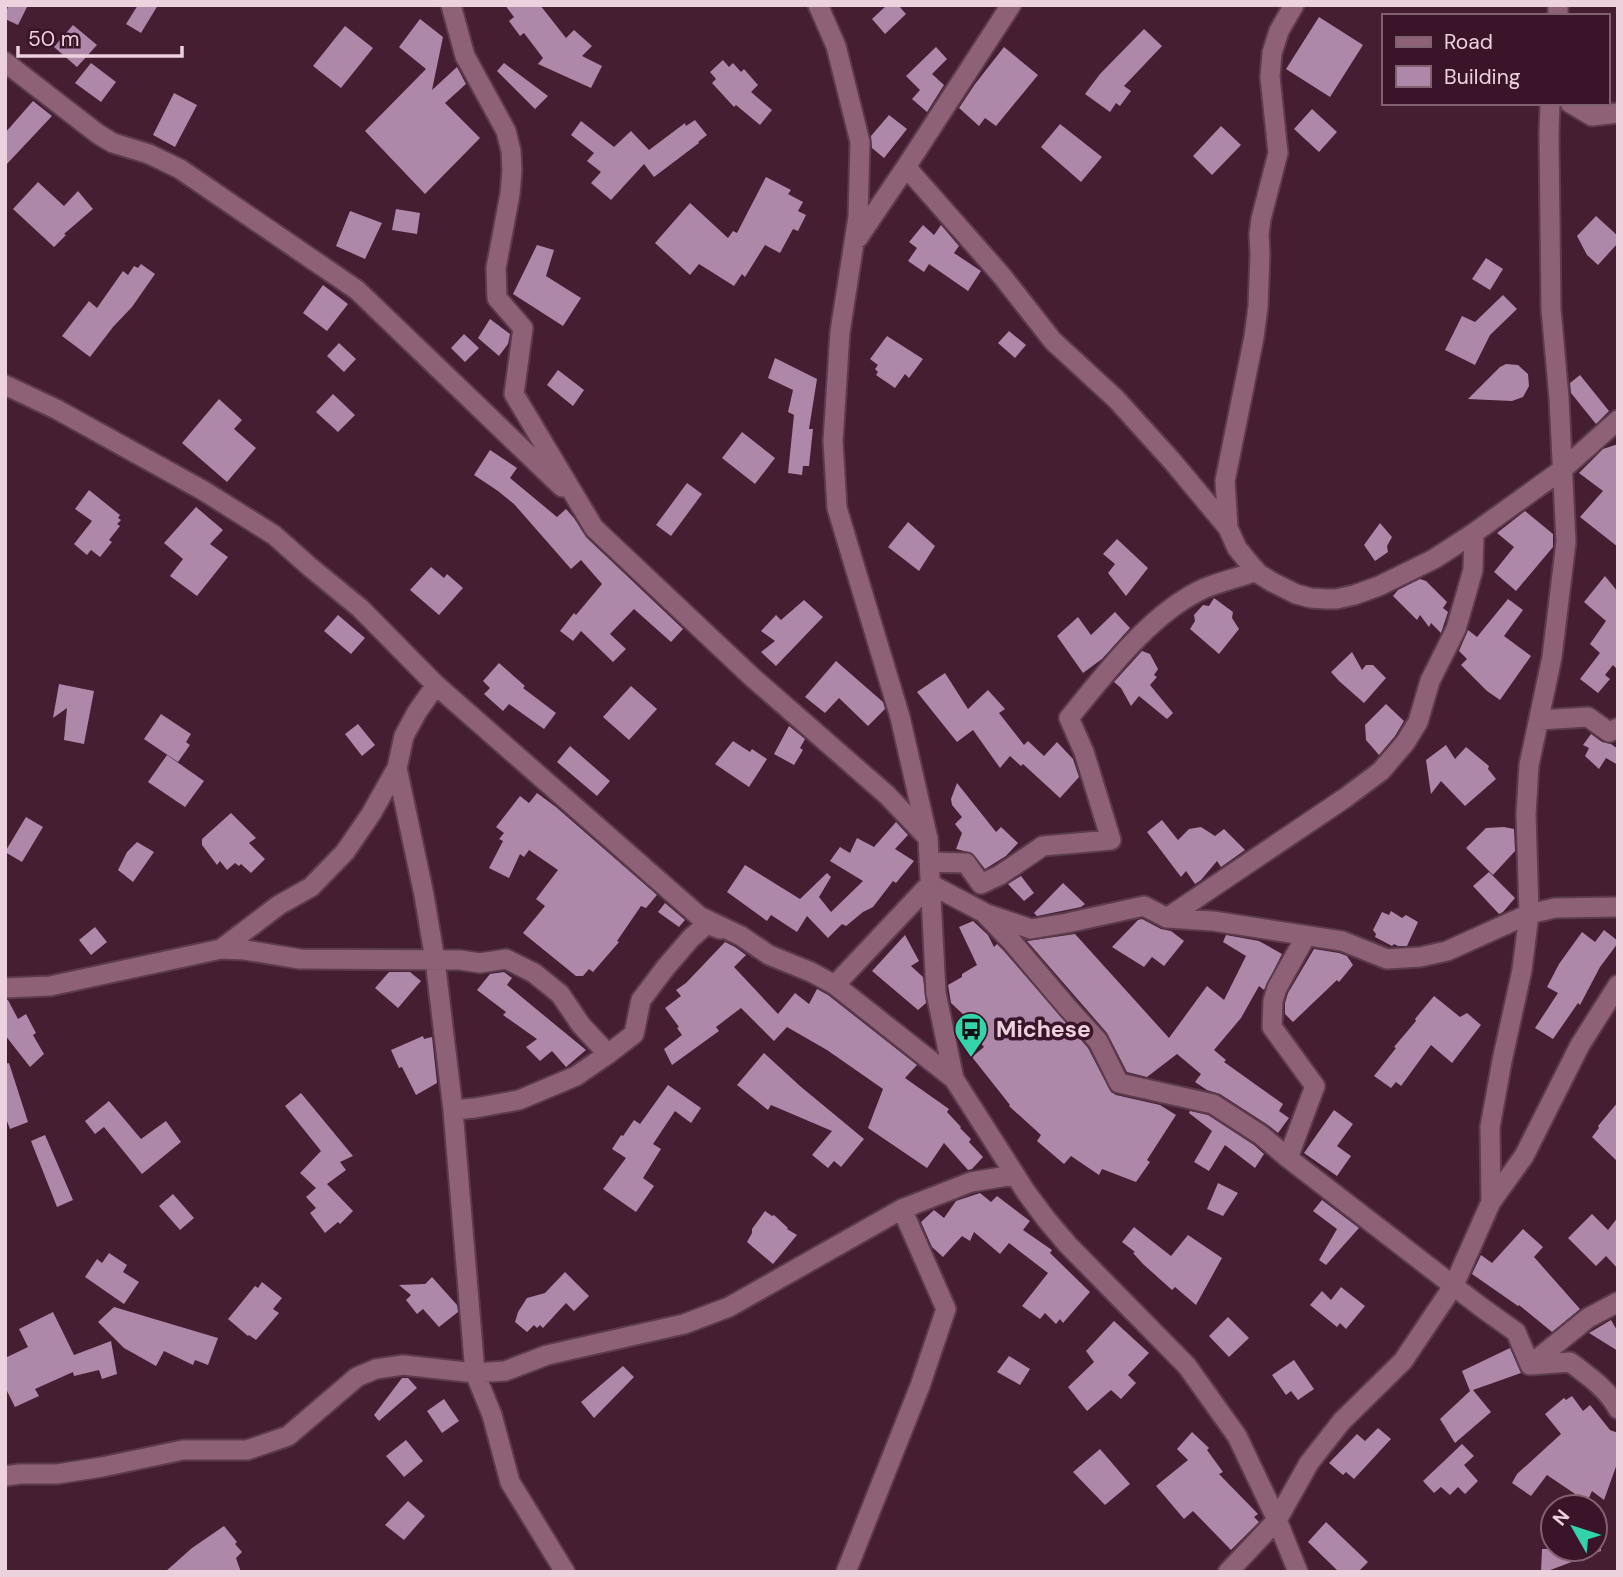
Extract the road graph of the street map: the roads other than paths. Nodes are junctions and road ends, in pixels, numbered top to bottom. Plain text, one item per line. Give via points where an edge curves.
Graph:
1 (451, 5) edge
2 (818, 5) edge
3 (1011, 5) edge
4 (1294, 5) edge
5 (5, 62) edge
6 (1550, 105) edge
7 (1573, 105) edge
8 (1618, 113) edge
9 (906, 167) junction
10 (854, 243) junction
11 (5, 386) edge
12 (1618, 420) edge
13 (1563, 469) junction
14 (580, 504) junction
15 (1228, 528) junction
16 (1475, 533) junction
17 (1251, 573) dead end
18 (436, 685) junction
19 (1539, 720) junction
20 (1618, 728) edge
21 (397, 768) junction
22 (928, 839) junction
23 (929, 862) junction
24 (930, 884) junction
25 (1618, 907) edge
26 (982, 912) junction
27 (1529, 914) junction
28 (1167, 918) junction
29 (741, 936) junction
30 (1306, 936) junction
31 (221, 949) junction
32 (435, 960) junction
33 (835, 985) junction
34 (1618, 985) edge
35 (5, 988) edge
36 (608, 1054) junction
37 (954, 1079) junction
38 (453, 1110) junction
39 (1287, 1158) junction
40 (1014, 1175) junction
41 (1491, 1202) junction
42 (902, 1209) junction
43 (1454, 1285) junction
44 (1618, 1302) edge
45 (1530, 1365) junction
46 (475, 1373) junction
47 (1618, 1409) edge
48 (5, 1476) edge
49 (1277, 1520) junction
50 (565, 1572) edge
51 (846, 1572) edge
52 (1228, 1572) edge
53 (1298, 1572) edge

1 - 14 street via 465,56 506,131 511,151 510,194 496,268 497,298 523,328 514,394
2 - 10 street via 836,46 860,142
3 - 9 street
4 - 15 street via 1272,53 1278,153 1259,234 1255,337 1225,481
5 - 14 street via 98,135 180,169 357,290
6 - 13 street via 1551,309
7 - 8 street via 1592,116
9 - 10 street
9 - 15 street via 1053,341 1116,399
10 - 22 street via 840,332 833,441 837,508 900,717
11 - 18 street via 56,409 274,535 360,607
12 - 13 street
13 - 16 street
13 - 19 street via 1566,542
14 - 22 street via 594,528 752,677 887,795
15 - 16 street via 1237,548 1259,574 1296,594 1326,599 1379,586
16 - 28 street via 1473,570 1456,629 1405,743 1363,785
17 - 23 street via 1182,601 1113,664 1069,718 1111,840 1042,846 981,884 966,863
18 - 21 street via 404,736
18 - 29 street via 699,916
19 - 20 street via 1588,717 1609,732
19 - 27 street via 1529,765 1526,814
21 - 31 street via 345,852 311,887
21 - 32 street
22 - 23 street
23 - 24 street
24 - 26 street
24 - 33 street
24 - 37 street via 936,993
25 - 27 street via 1555,908
26 - 28 street via 1031,929 1144,906
26 - 39 street via 1098,1041 1119,1083 1213,1104
27 - 30 street via 1447,951 1420,957 1387,959 1342,941
27 - 41 street via 1490,1127
28 - 30 street
29 - 33 street via 769,955
29 - 36 street via 707,924 699,931 641,1000 634,1034
30 - 39 street via 1273,1001 1272,1027 1315,1086
31 - 32 street via 300,959
31 - 35 street via 50,986
32 - 36 street via 480,963 506,959 534,973 560,994
32 - 38 street
33 - 37 street
34 - 41 street via 1580,1045 1524,1156
36 - 38 street via 576,1076 519,1100
37 - 40 street
38 - 46 street
39 - 43 street
40 - 42 street via 971,1182
40 - 49 street via 1068,1245 1187,1366 1237,1436
41 - 43 street
42 - 46 street via 729,1307 684,1324 547,1355 505,1371
42 - 51 street via 946,1310
43 - 45 street via 1516,1332
43 - 49 street via 1403,1361 1342,1420 1309,1463
44 - 45 street via 1588,1318
45 - 47 street via 1570,1362 1596,1382
46 - 48 street via 403,1365 376,1369 357,1377 288,1436 247,1450 183,1450 57,1474
46 - 50 street via 492,1415 509,1482
49 - 52 street
49 - 53 street

